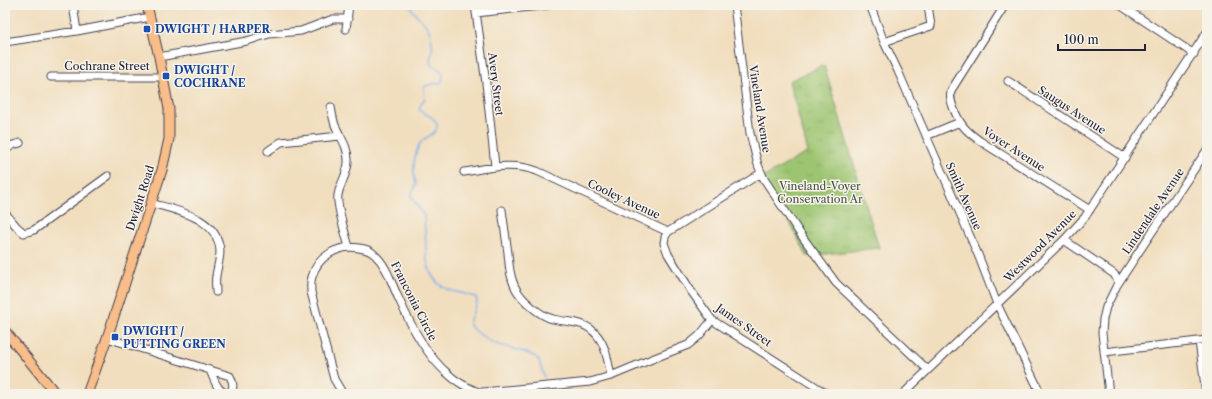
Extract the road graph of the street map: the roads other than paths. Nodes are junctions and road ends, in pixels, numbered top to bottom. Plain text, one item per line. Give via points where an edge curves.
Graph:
1 (73, 5) edge
2 (147, 5) edge
3 (350, 5) edge
4 (549, 5) edge
5 (734, 5) edge
6 (870, 5) edge
7 (928, 5) edge
8 (1005, 5) edge
9 (1120, 5) edge
10 (539, 6) edge
11 (475, 9) edge
12 (150, 17) junction
13 (348, 19) junction
14 (346, 29) dead end
15 (77, 31) junction
16 (1207, 32) edge
17 (5, 42) edge
18 (884, 42) junction
19 (1194, 54) junction
20 (159, 57) junction
21 (51, 77) dead end
22 (163, 77) junction
23 (1008, 81) dead end
24 (331, 107) dead end
25 (960, 122) junction
26 (340, 136) junction
27 (926, 136) junction
28 (20, 143) dead end
29 (5, 150) edge
30 (1207, 150) edge
31 (268, 151) dead end
32 (1125, 158) junction
33 (495, 166) junction
34 (464, 172) dead end
35 (761, 173) junction
36 (108, 176) dead end
37 (151, 203) junction
38 (502, 210) dead end
39 (1090, 210) junction
40 (5, 213) edge
41 (668, 232) junction
42 (1064, 240) junction
43 (349, 247) junction
44 (1117, 285) junction
45 (216, 292) dead end
46 (996, 304) junction
47 (712, 320) junction
48 (5, 331) edge
49 (107, 338) junction
50 (1203, 341) edge
51 (1104, 352) junction
52 (210, 370) dead end
53 (928, 370) junction
54 (611, 376) junction
55 (86, 392) edge
56 (478, 392) junction
57 (56, 394) edge
58 (343, 394) edge
59 (462, 394) edge
60 (827, 394) edge
61 (903, 394) edge
62 (1041, 394) edge
63 (1109, 394) edge
64 (1206, 394) edge

1 - 15 street
2 - 12 main road, Dwight Road
3 - 13 street
4 - 10 street
5 - 35 street, Vineland Avenue via 750,133
6 - 18 street, Smith Avenue
7 - 18 street via 931,26
8 - 25 street via 950,92
9 - 19 street
10 - 11 street
11 - 33 street, Avery Street
12 - 15 street
12 - 20 main road, Dwight Road
13 - 14 street
13 - 20 street via 333,19 301,31 269,34 247,41
15 - 17 street
16 - 19 street, Westwood Avenue
18 - 27 street, Smith Avenue
19 - 32 street, Westwood Avenue
20 - 22 main road, Dwight Road
21 - 22 street, Cochrane Street
22 - 37 main road, Dwight Road via 169,109 169,139
23 - 32 street, Saugus Avenue
24 - 26 street
25 - 27 street
25 - 39 street, Voyer Avenue via 980,141
26 - 31 street via 281,142
26 - 43 street via 347,151 348,163 338,200
27 - 46 street, Smith Avenue via 979,257
28 - 29 street
30 - 44 street, Lindendale Avenue
32 - 39 street, Westwood Avenue
33 - 34 street, Cooley Avenue
33 - 41 street, Cooley Avenue via 518,166 533,170
35 - 41 street, Cooley Avenue
35 - 53 street, Vineland Avenue via 770,190 836,282
36 - 40 street via 34,230 24,233
37 - 45 street via 198,219 212,230 220,251
37 - 49 main road, Dwight Road
38 - 54 street via 510,273 520,295 548,318 578,323 593,331 603,346
39 - 42 street, Westwood Avenue
41 - 47 street, James Street via 664,243 668,254
42 - 44 street via 1114,274 1118,281
42 - 46 street, Westwood Avenue
43 - 56 street, Franconia Circle via 369,250 376,255 432,357 448,375
43 - 58 street, Franconia Circle via 325,256 314,271 311,284 331,369
44 - 51 street, Lindendale Avenue via 1104,316
46 - 53 street, Westwood Avenue
46 - 62 street, Smith Avenue
47 - 54 street via 688,345
47 - 60 street, James Street
48 - 57 main road
49 - 52 street
49 - 55 main road, Dwight Road
50 - 51 street
50 - 64 street
51 - 63 street, Lindendale Avenue
53 - 61 street, Westwood Avenue
54 - 56 street via 590,382
56 - 59 street

